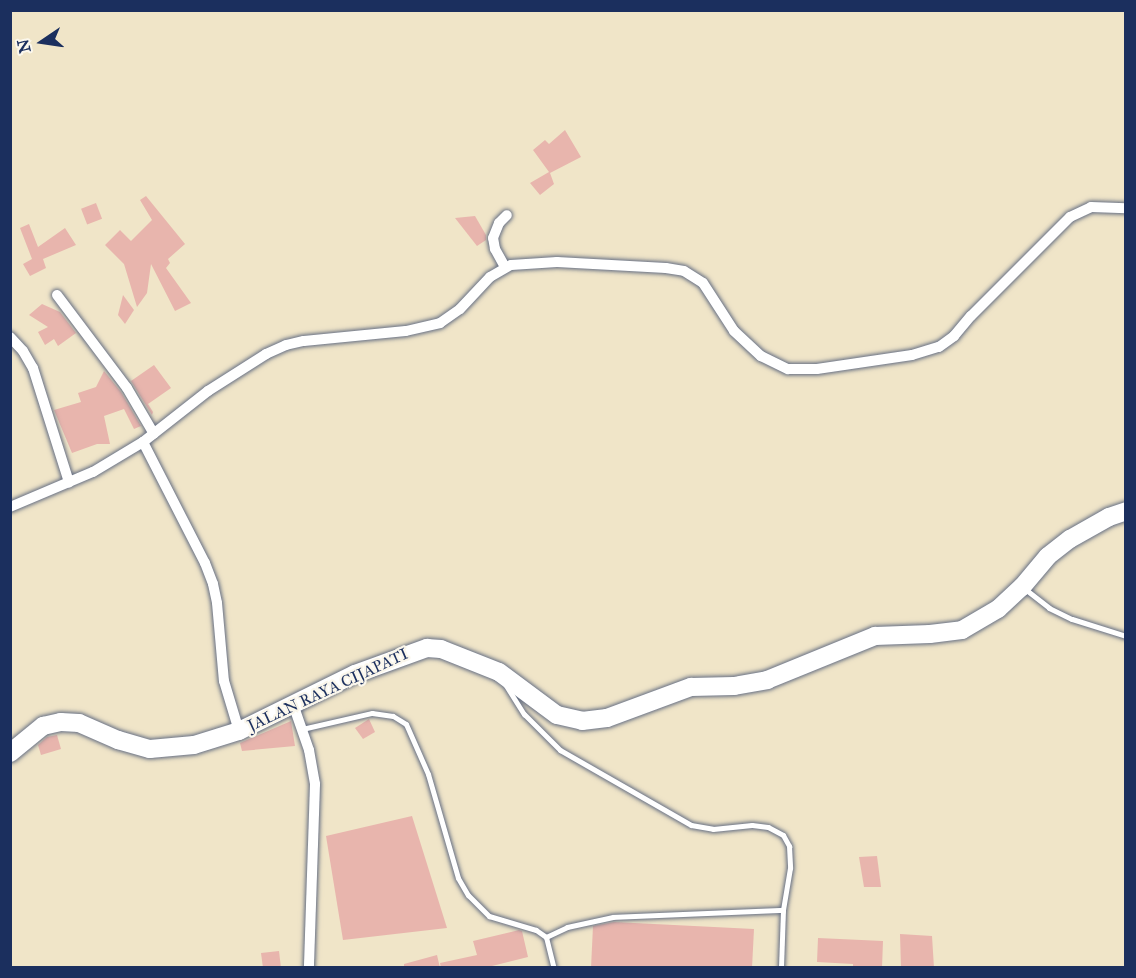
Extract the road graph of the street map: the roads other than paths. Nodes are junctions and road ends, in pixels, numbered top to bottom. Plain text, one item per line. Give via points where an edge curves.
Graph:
1 (1125, 208) edge
2 (507, 215) dead end
3 (505, 267) junction
4 (57, 295) dead end
5 (10, 337) edge
6 (154, 434) junction
7 (143, 442) junction
8 (69, 482) junction
9 (10, 507) edge
10 (1125, 511) edge
11 (1022, 587) junction
12 (1125, 636) edge
13 (499, 672) junction
14 (293, 704) junction
15 (302, 729) junction
16 (239, 731) junction
17 (10, 753) edge
18 (783, 910) junction
19 (546, 936) junction
20 (309, 968) edge
21 (554, 968) edge
22 (781, 968) edge

1 - 3 street via 1091,207 1070,217 954,336 939,346 912,356 809,369 788,369 760,356 734,332 702,283 684,271 557,262
2 - 3 street via 493,238
3 - 6 street via 479,286 451,318 440,323 406,331 304,341 266,354 208,391
4 - 6 street via 127,388
5 - 8 street via 33,368
6 - 7 street
7 - 8 street
7 - 16 street via 213,584 224,681
8 - 9 street
10 - 11 main road, JALAN RAYA CIJAPATI via 1070,538 1048,556
11 - 12 lane via 1049,608 1072,619
11 - 13 main road, JALAN RAYA CIJAPATI via 998,609 962,630 875,636 767,680 691,687 592,721 556,715
13 - 14 main road, JALAN RAYA CIJAPATI via 441,649 420,648
13 - 18 lane via 539,732 560,750 603,775 691,825 713,829 752,825 768,827 783,835 789,846 790,868
14 - 15 street
14 - 16 main road, JALAN RAYA CIJAPATI
15 - 19 lane via 372,713 400,719 410,729 428,774 458,878 468,895 489,916
15 - 20 street via 315,784 316,815
16 - 17 main road, JALAN RAYA CIJAPATI via 194,746 150,749 79,723 62,722 43,726
18 - 19 lane via 613,917
18 - 22 lane
19 - 21 lane

